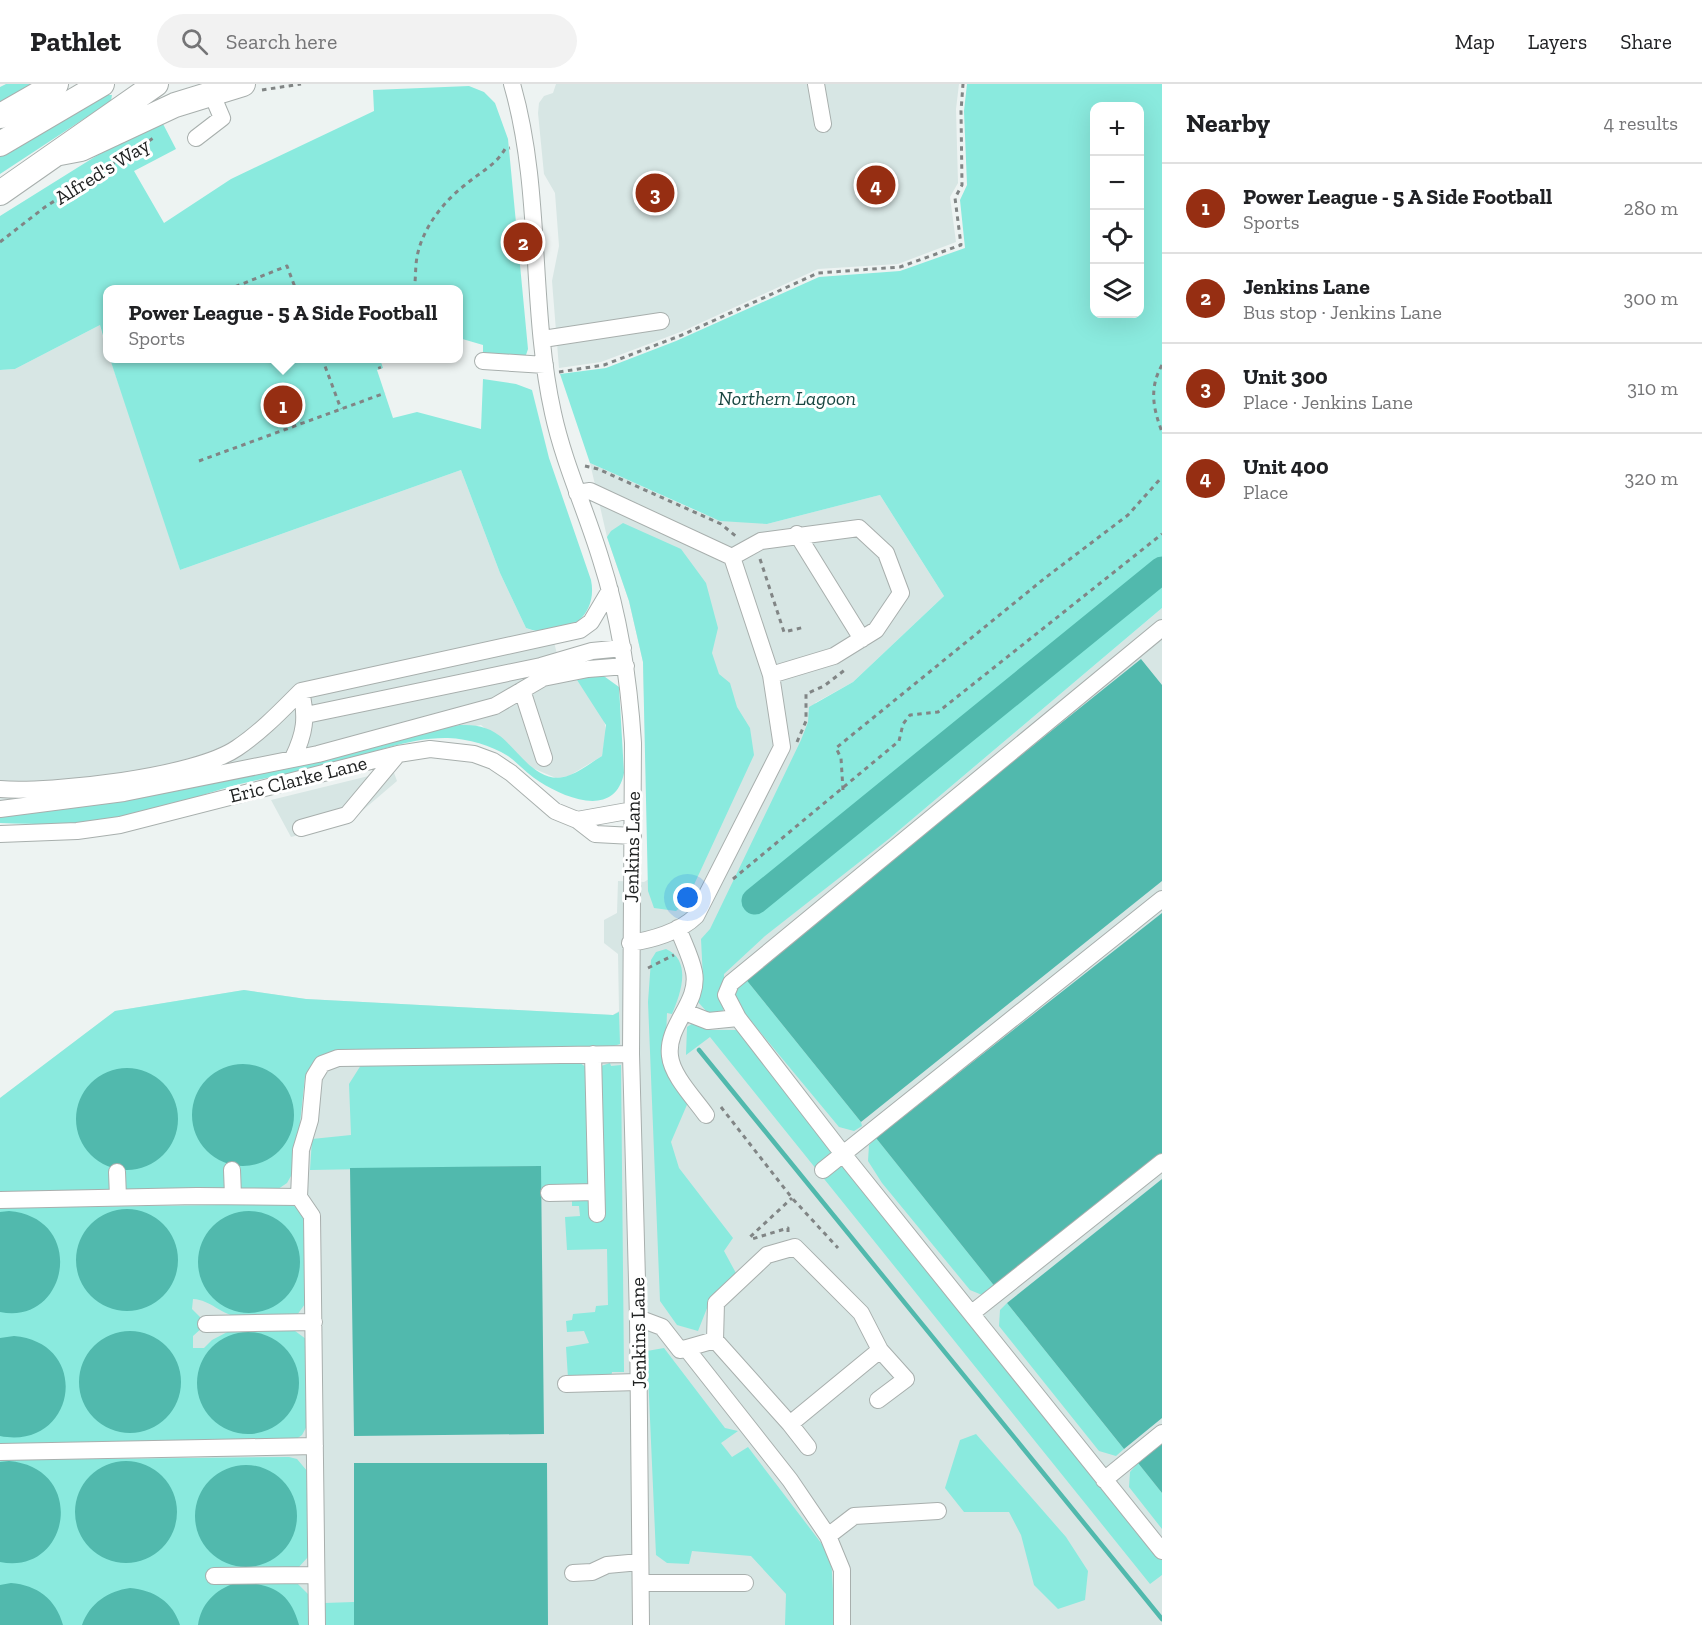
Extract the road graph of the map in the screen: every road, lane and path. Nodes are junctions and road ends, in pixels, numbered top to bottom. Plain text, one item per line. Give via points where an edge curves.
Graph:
1 (56, 84) edge
2 (102, 84) edge
3 (156, 84) edge
4 (243, 84) edge
5 (512, 84) edge
6 (816, 84) edge
7 (963, 84) edge
8 (211, 92) junction
9 (0, 116) edge
10 (823, 124) dead end
11 (162, 133) dead end
12 (196, 138) dead end
13 (0, 144) edge
14 (515, 147) dead end
15 (60, 153) junction
16 (0, 193) edge
17 (0, 242) edge
18 (240, 285) edge
19 (294, 285) edge
20 (414, 285) edge
21 (661, 321) dead end
22 (543, 339) junction
23 (483, 361) dead end
24 (324, 363) edge
25 (378, 363) edge
26 (545, 365) junction
27 (1162, 365) edge
28 (380, 369) dead end
29 (566, 370) dead end
30 (385, 393) dead end
31 (341, 409) junction
32 (1162, 432) edge
33 (199, 461) dead end
34 (1162, 477) edge
35 (577, 493) junction
36 (797, 534) junction
37 (1162, 534) edge
38 (732, 557) junction
39 (610, 590) junction
40 (1162, 628) edge
41 (862, 639) junction
42 (623, 648) junction
43 (626, 666) junction
44 (771, 675) junction
45 (302, 690) junction
46 (522, 690) junction
47 (306, 715) junction
48 (398, 754) junction
49 (293, 758) junction
50 (544, 758) dead end
51 (0, 789) edge
52 (843, 790) junction
53 (0, 809) edge
54 (633, 810) junction
55 (577, 820) junction
56 (301, 828) dead end
57 (0, 834) edge
58 (633, 836) junction
59 (730, 881) dead end
60 (1162, 899) edge
61 (678, 928) junction
62 (630, 943) junction
63 (685, 1012) junction
64 (738, 1018) junction
65 (593, 1054) junction
66 (631, 1054) junction
67 (712, 1109) joint
68 (843, 1154) junction
69 (1162, 1162) edge
70 (232, 1170) dead end
71 (823, 1170) dead end
72 (117, 1172) dead end
73 (596, 1192) junction
74 (549, 1194) dead end
75 (233, 1196) junction
76 (118, 1197) junction
77 (299, 1197) junction
78 (792, 1198) junction
79 (0, 1200) edge
80 (597, 1214) dead end
81 (781, 1236) dead end
82 (838, 1248) dead end
83 (972, 1313) junction
84 (638, 1318) junction
85 (314, 1322) junction
86 (206, 1324) dead end
87 (714, 1340) junction
88 (686, 1348) junction
89 (880, 1350) junction
90 (638, 1382) junction
91 (566, 1384) dead end
92 (878, 1400) dead end
93 (790, 1424) junction
94 (1162, 1433) edge
95 (315, 1446) junction
96 (808, 1447) dead end
97 (0, 1452) edge
98 (1104, 1480) junction
99 (938, 1511) dead end
100 (828, 1536) junction
101 (1162, 1551) edge
102 (640, 1562) junction
103 (573, 1573) dead end
104 (316, 1575) junction
105 (214, 1576) dead end
106 (641, 1583) junction
107 (745, 1583) dead end
108 (317, 1625) edge
109 (641, 1625) edge
110 (842, 1625) edge

1 - 9 highway
2 - 13 highway
3 - 15 highway
4 - 8 highway
5 - 22 street, Jenkins Lane via 527,146
6 - 10 street
7 - 29 path via 963,185 955,198 961,245 900,267 818,273 682,335 604,365
8 - 12 street via 222,118
8 - 15 highway via 81,149
11 - 17 path, Alfred's Way via 45,207
14 - 20 path via 505,149 497,163 448,199 417,256
15 - 16 highway
18 - 19 path via 287,266
21 - 22 street
22 - 26 street, Jenkins Lane
23 - 26 street
24 - 31 path
25 - 28 path
26 - 35 street, Jenkins Lane via 553,413
27 - 32 path via 1154,379 1153,394
30 - 31 path
31 - 33 path
34 - 52 path via 1128,515 836,748 841,758
35 - 38 street via 590,491
35 - 39 street, Jenkins Lane
36 - 38 street via 760,541
36 - 41 street
36 - 41 street via 859,528 886,553 901,593 876,630
37 - 52 path via 938,712 910,715 899,741
38 - 44 street
39 - 42 street, Jenkins Lane
39 - 45 street via 591,622 580,630
40 - 64 street via 731,982 726,995
41 - 44 street via 834,656
42 - 43 street, Jenkins Lane
42 - 47 street via 592,651 541,666
43 - 46 street via 543,678
43 - 54 street, Jenkins Lane via 633,743
44 - 61 street via 782,747 704,903 696,916
45 - 47 street
45 - 51 street via 275,718 236,749 214,760 95,784
46 - 49 street via 495,706
46 - 50 street
47 - 49 street
48 - 55 street, Eric Clarke Lane via 430,749 474,754 493,761 555,811
48 - 56 street via 347,814
48 - 57 street, Eric Clarke Lane via 120,825
49 - 53 street via 124,794
52 - 59 path
54 - 55 street
54 - 58 street, Jenkins Lane
55 - 58 street, Eric Clarke Lane via 595,834
58 - 62 street, Jenkins Lane
60 - 68 street
61 - 62 street
61 - 63 street via 695,974
62 - 66 street, Jenkins Lane
63 - 64 street via 708,1021
63 - 67 street via 675,1027 670,1056 676,1070
64 - 68 street
65 - 66 street
65 - 73 street
65 - 77 street via 338,1058 322,1064 314,1077 310,1120 301,1149
66 - 84 street, Jenkins Lane
67 - 78 path
68 - 71 street
68 - 83 street
69 - 83 street
70 - 75 street
72 - 76 street
73 - 74 street
73 - 80 street
75 - 76 street
75 - 77 street
76 - 79 street
77 - 85 street via 312,1216
78 - 81 path via 750,1237 788,1228
78 - 82 path
83 - 98 street
84 - 88 street via 662,1327 680,1350
84 - 90 street, Jenkins Lane
85 - 86 street
85 - 95 street
87 - 88 street
87 - 89 street via 716,1303 767,1255 795,1247 861,1313
87 - 93 street
88 - 100 street via 790,1480
89 - 92 street via 906,1379
89 - 93 street
90 - 91 street
90 - 102 street, Jenkins Lane
93 - 96 street
94 - 98 street
95 - 97 street
95 - 104 street
98 - 101 street
99 - 100 street via 854,1516
100 - 110 street via 842,1570
102 - 103 street via 607,1564 592,1572
102 - 106 street, Jenkins Lane
104 - 105 street
104 - 108 street
106 - 107 street
106 - 109 street, Jenkins Lane

